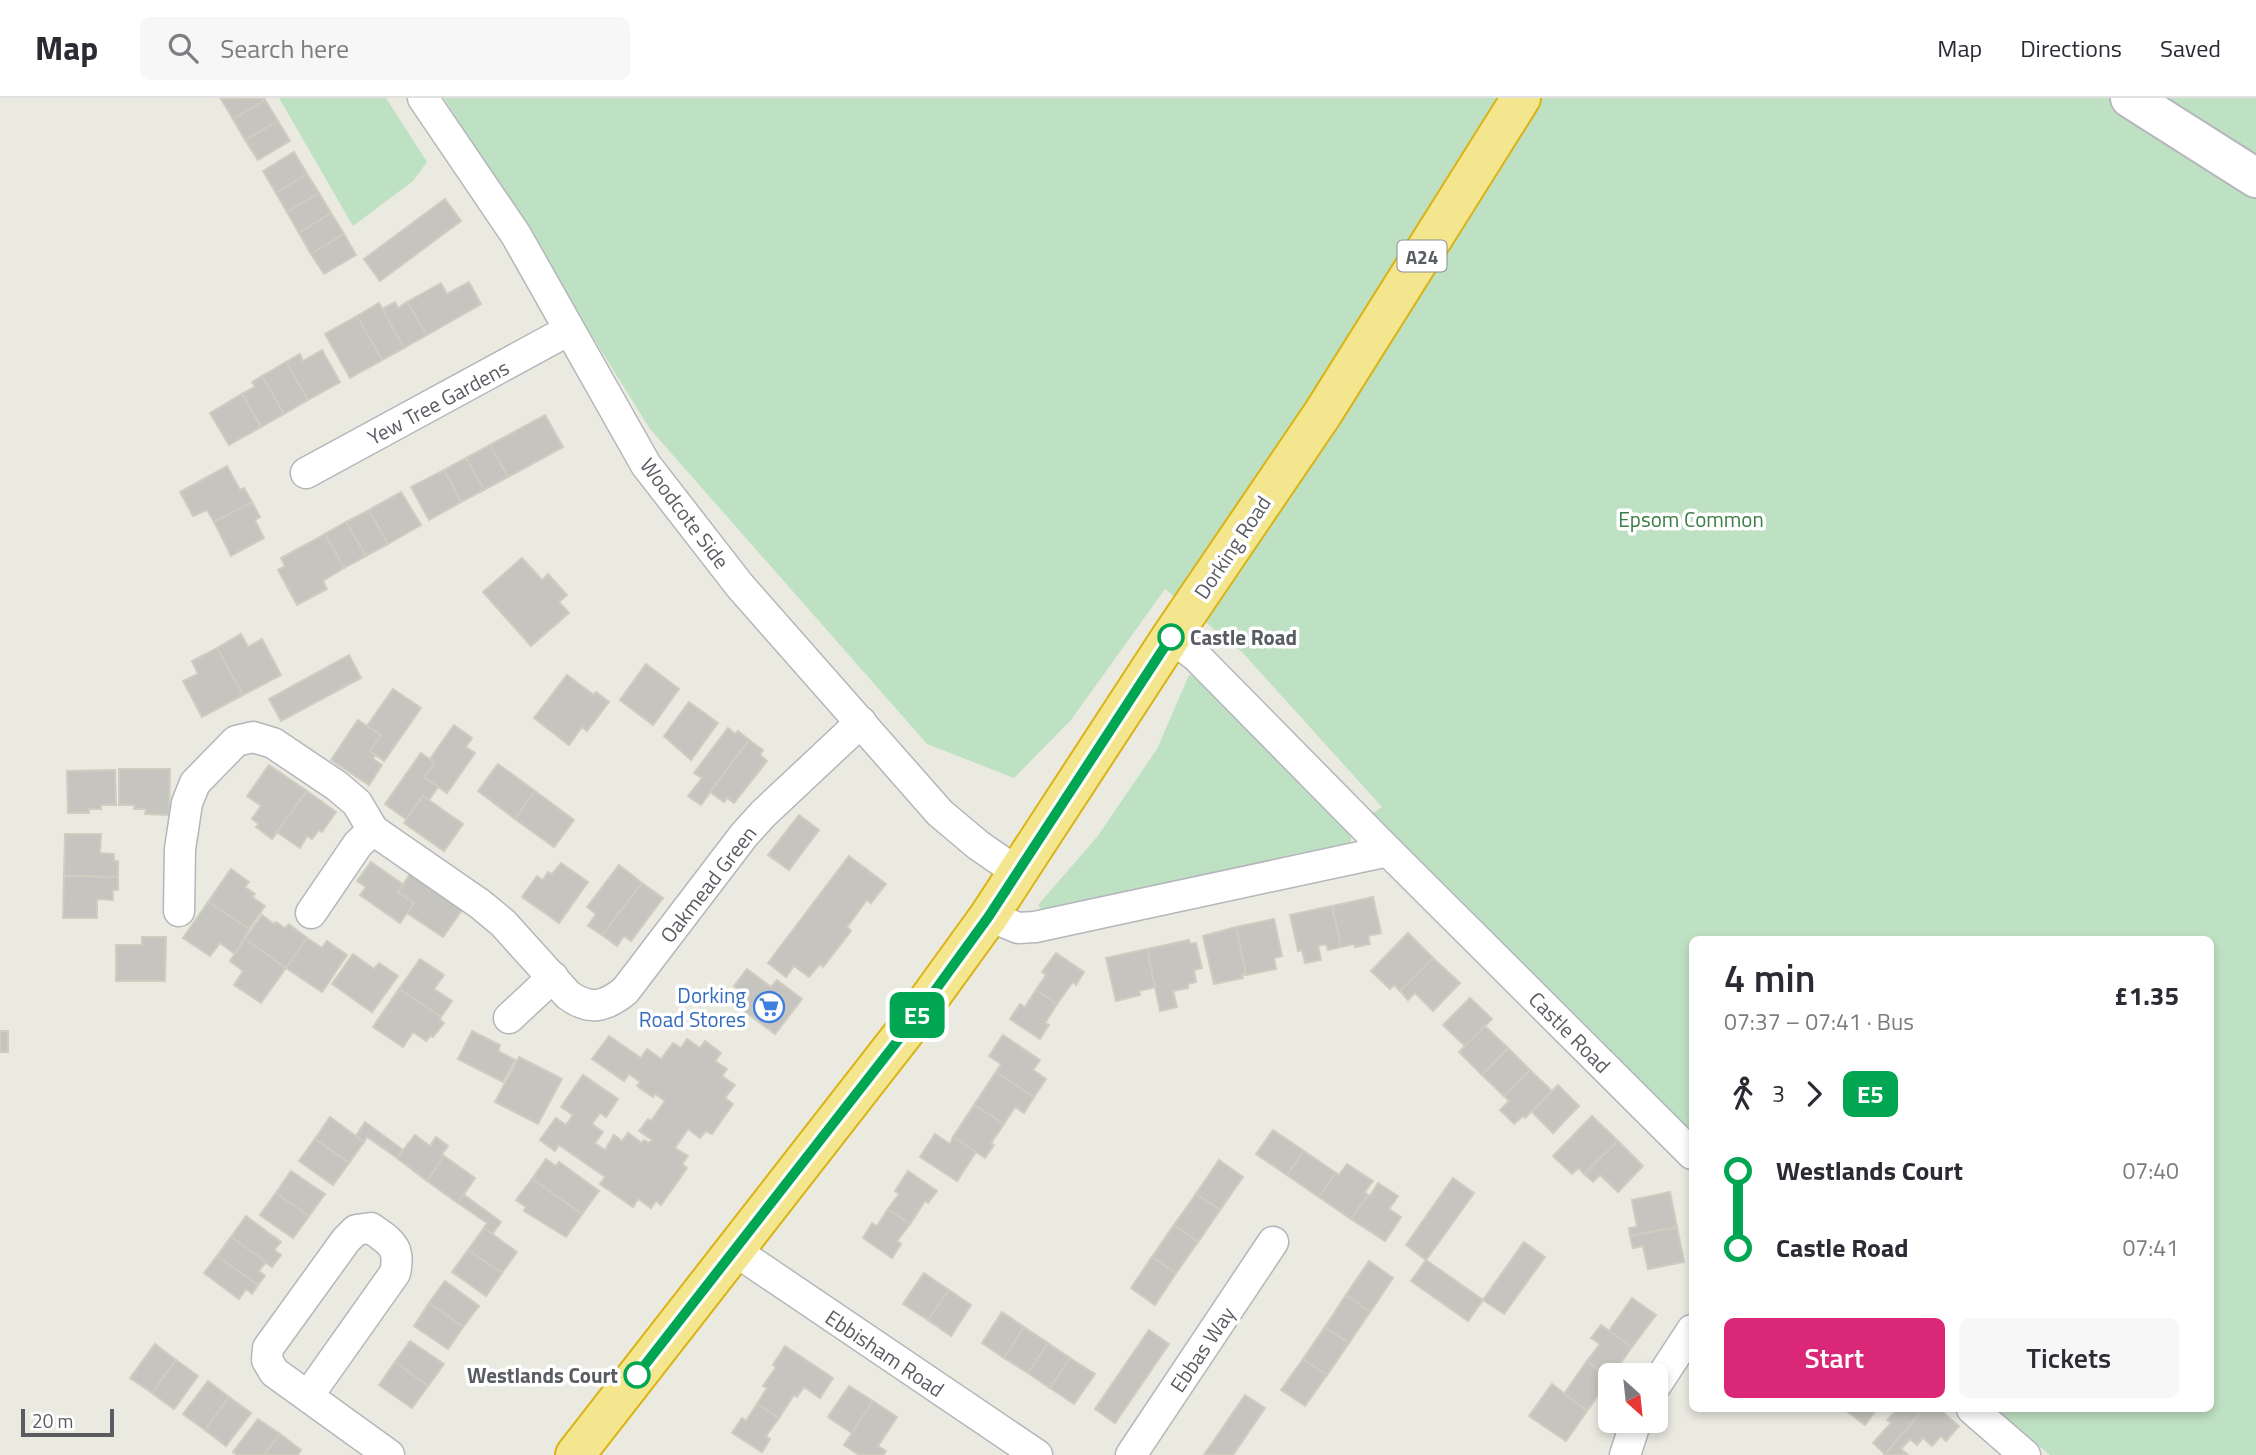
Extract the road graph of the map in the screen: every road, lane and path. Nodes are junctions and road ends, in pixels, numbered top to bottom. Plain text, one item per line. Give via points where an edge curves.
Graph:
1 (423, 98) edge
2 (1521, 98) edge
3 (2130, 98) edge
4 (2256, 178) edge
5 (569, 330) junction
6 (306, 473) dead end
7 (1171, 637) junction
8 (862, 722) junction
9 (373, 830) junction
10 (1388, 851) junction
11 (1017, 872) junction
12 (178, 911) dead end
13 (311, 913) dead end
14 (989, 916) junction
15 (553, 977) junction
16 (509, 1018) dead end
17 (1689, 1151) edge
18 (1273, 1242) dead end
19 (734, 1250) junction
20 (1689, 1336) edge
21 (1668, 1367) edge
22 (308, 1396) junction
23 (1975, 1412) edge
24 (1632, 1433) edge
25 (389, 1455) edge
26 (575, 1455) edge
27 (1037, 1455) edge
28 (1131, 1455) edge
29 (1625, 1455) edge
30 (2025, 1455) edge

1 - 5 street, Woodcote Side via 516,235
2 - 7 highway, Dorking Road / A24 via 1323,413
3 - 4 street
5 - 6 street, Yew Tree Gardens
5 - 8 street, Woodcote Side via 646,465 740,586
7 - 10 street, Castle Road via 1196,656
7 - 11 highway, Dorking Road / A24
8 - 11 street, Woodcote Side via 940,813
8 - 15 street, Oakmead Green via 744,835 625,991 612,1001 579,1003
9 - 12 street, Oakmead Green via 357,803 273,743 253,737 236,741 195,783 187,803
9 - 13 street via 358,844
9 - 15 street, Oakmead Green via 480,904
10 - 14 street via 1034,927 1017,928
10 - 17 street, Castle Road
11 - 14 highway, Dorking Road / A24
14 - 19 highway, Dorking Road / A24
15 - 16 street
18 - 28 street, Ebbas Way
19 - 26 highway, Dorking Road / A24
19 - 27 street, Ebbisham Road
20 - 21 street
22 - 22 street via 274,1372 267,1360 268,1348 346,1240 356,1230 371,1228 393,1244 398,1259 394,1273
22 - 25 street
23 - 30 street
24 - 29 street

